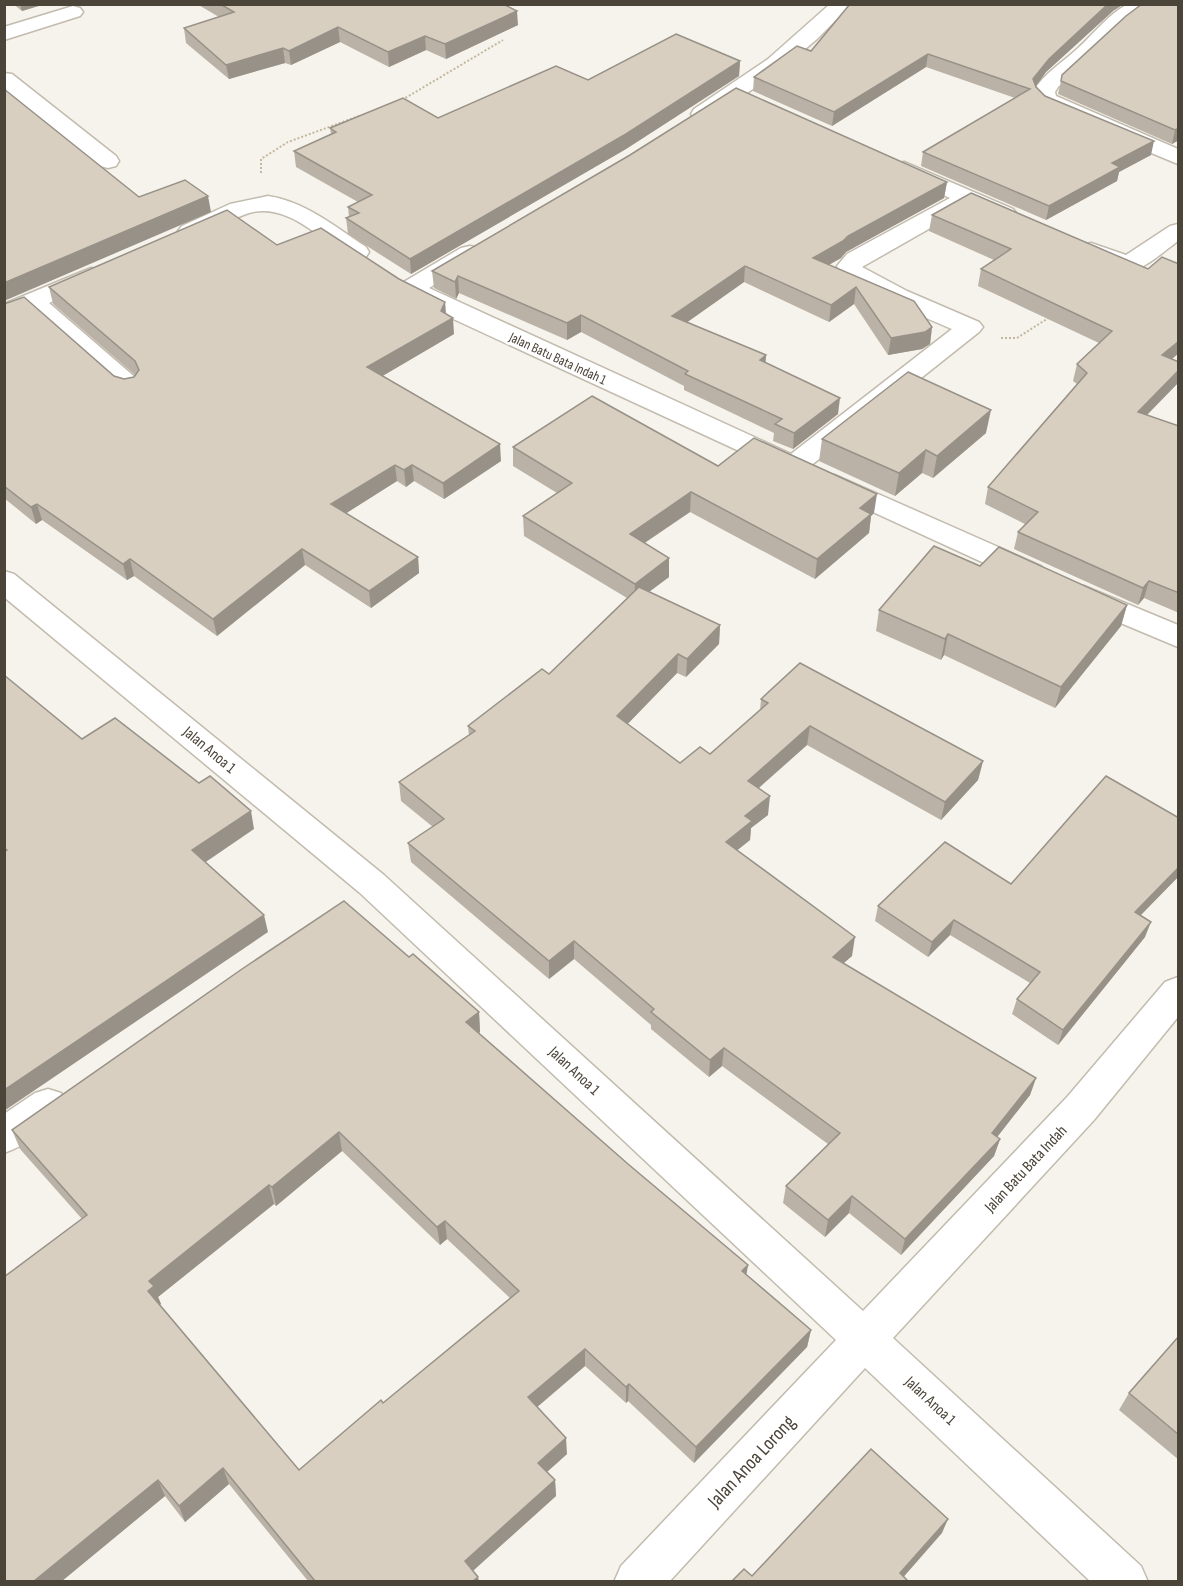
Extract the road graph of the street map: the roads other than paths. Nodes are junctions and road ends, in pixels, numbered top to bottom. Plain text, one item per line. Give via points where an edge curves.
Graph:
1 (842, 4) edge
2 (1144, 4) edge
3 (4, 11) edge
4 (73, 12) dead end
5 (14, 31) edge
6 (4, 79) edge
7 (685, 125) edge
8 (1179, 157) edge
9 (883, 160) edge
10 (108, 161) dead end
11 (967, 198) junction
12 (1027, 224) edge
13 (1179, 231) edge
14 (171, 240) edge
15 (492, 240) edge
16 (1068, 240) edge
17 (110, 267) edge
18 (391, 275) junction
19 (32, 301) junction
20 (4, 313) edge
21 (128, 385) edge
22 (794, 465) junction
23 (4, 581) edge
24 (1179, 637) edge
25 (1179, 992) edge
26 (71, 1089) edge
27 (4, 1136) edge
28 (866, 1340) junction
29 (637, 1581) edge
30 (1125, 1581) edge

1 - 7 street via 746,98
2 - 8 street via 1126,13 1049,83 1044,92 1051,103
3 - 5 street
4 - 5 street
6 - 10 street
9 - 11 street
11 - 12 street
11 - 22 street via 849,266 851,271 887,291 970,327
13 - 16 street via 1128,265
14 - 18 street, Jalan Batu Bata Indah 1 via 243,209 269,203 291,210
15 - 18 street
17 - 19 street
18 - 22 street, Jalan Batu Bata Indah 1 via 458,312
19 - 20 street
19 - 21 street
22 - 24 street, Jalan Batu Bata Indah 1
23 - 28 street, Jalan Anoa 1
25 - 28 street, Jalan Batu Bata Indah via 1081,1108
26 - 27 street
28 - 29 street, Jalan Anoa Lorong
28 - 30 street, Jalan Anoa 1

